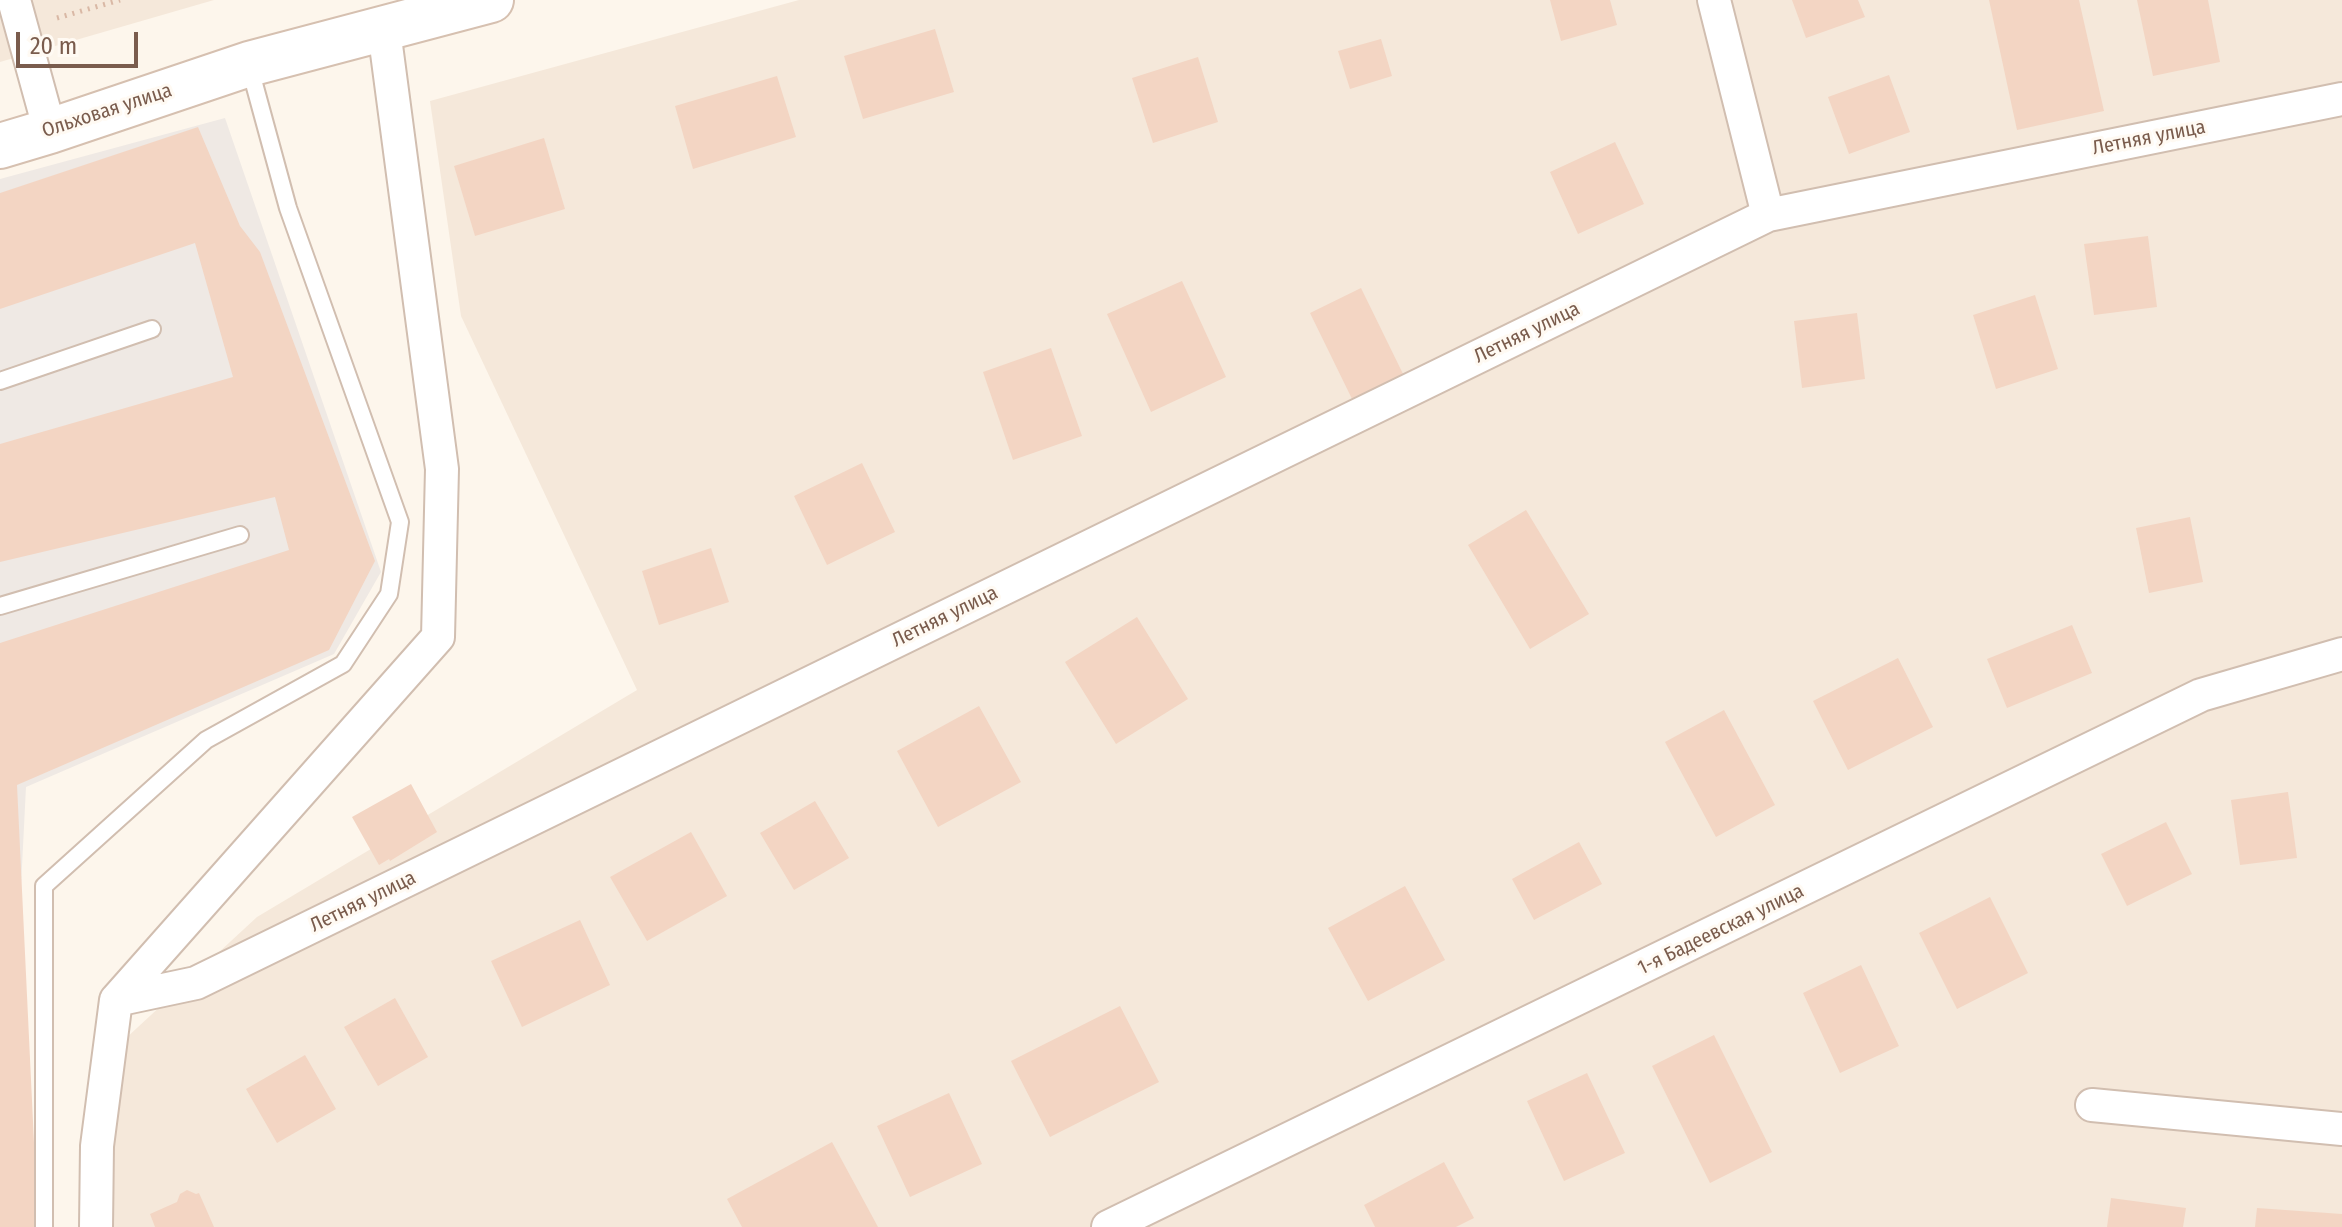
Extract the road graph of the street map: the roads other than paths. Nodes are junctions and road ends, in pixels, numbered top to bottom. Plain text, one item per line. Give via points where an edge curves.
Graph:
1 (491, 0) edge
2 (1714, 0) edge
3 (18, 14) edge
4 (384, 30) junction
5 (249, 64) junction
6 (2342, 99) edge
7 (50, 131) junction
8 (0, 146) edge
9 (1768, 215) junction
10 (152, 329) dead end
11 (0, 381) edge
12 (240, 535) dead end
13 (0, 606) edge
14 (2342, 654) edge
15 (116, 1000) junction
16 (2092, 1105) dead end
17 (2342, 1129) edge
18 (44, 1227) edge
19 (96, 1227) edge
20 (1108, 1227) edge

1 - 4 main road, Ольховая улица
2 - 9 street
3 - 7 street
4 - 5 main road, Ольховая улица
4 - 15 street via 442,469 438,637
5 - 7 main road, Ольховая улица
5 - 18 lane via 288,208 400,522 389,594 343,664 206,740 44,886
6 - 9 street, Летняя улица
7 - 8 main road, Ольховая улица
9 - 15 street, Летняя улица via 196,983
10 - 11 lane
12 - 13 lane
14 - 20 street, 1-я Бадеевская улица via 2201,695
15 - 19 street via 97,1146
16 - 17 street

